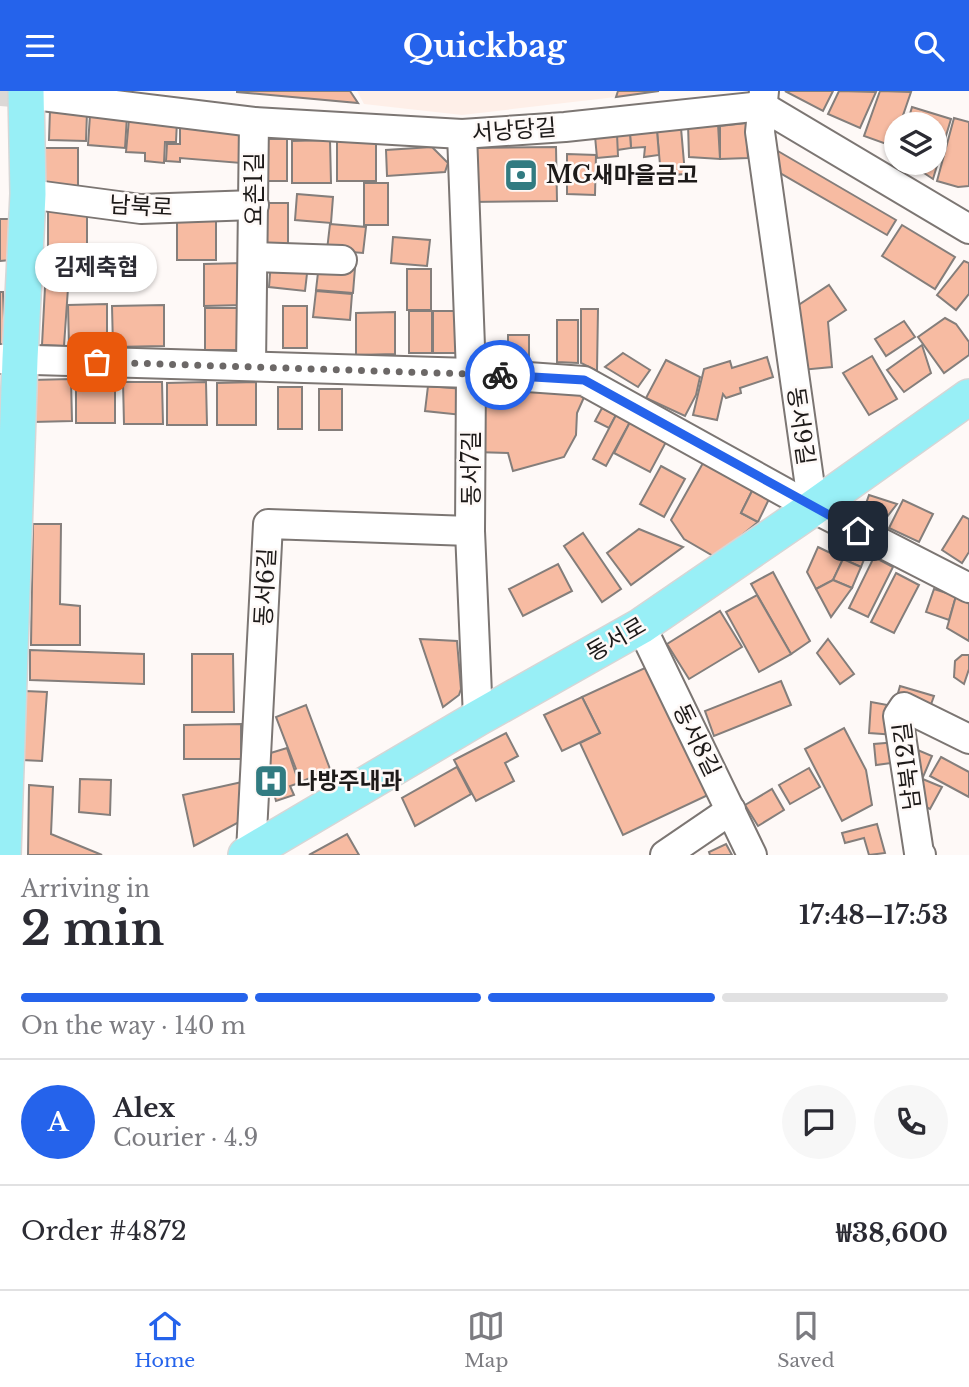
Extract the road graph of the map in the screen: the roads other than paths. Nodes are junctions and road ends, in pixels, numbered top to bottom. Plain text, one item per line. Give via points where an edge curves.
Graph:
1 (26, 93) edge
2 (763, 99) edge
3 (254, 122) junction
4 (462, 134) junction
5 (28, 194) junction
6 (254, 205) junction
7 (969, 229) edge
8 (253, 257) junction
9 (342, 260) dead end
10 (10, 359) edge
11 (251, 366) junction
12 (471, 373) junction
13 (969, 397) edge
14 (813, 508) junction
15 (7, 515) edge
16 (470, 531) junction
17 (969, 588) edge
18 (641, 626) junction
19 (5, 664) edge
20 (478, 718) junction
21 (969, 739) edge
22 (731, 810) junction
23 (248, 854) edge
24 (3, 855) edge
25 (665, 855) edge
26 (752, 855) edge
27 (922, 855) edge

1 - 3 street, 서낭당길
1 - 5 main road
2 - 4 street, 서낭당길 via 565,127
2 - 7 street
2 - 14 street, 동서9길 via 760,132
3 - 4 street, 서낭당길
3 - 6 street, 요촌1길
4 - 12 street, 동서7길
5 - 6 street, 남북로 via 141,209
5 - 10 main road
6 - 8 street, 요촌1길
8 - 9 street, 요촌1길
8 - 11 street, 요촌1길
10 - 11 street, 동서9길
10 - 15 main road
11 - 12 street, 동서9길
12 - 14 street, 동서9길 via 584,380
12 - 16 street, 동서7길
13 - 14 main road, 동서로
14 - 17 street
14 - 18 main road, 동서로
15 - 19 main road
16 - 20 street, 동서7길
16 - 23 street, 동서6길 via 268,524
18 - 20 main road, 동서로
18 - 22 street, 동서8길
19 - 24 main road
20 - 23 main road, 동서로
21 - 27 street, 남북12길 via 904,707 898,716
22 - 25 street
22 - 26 street, 동서8길

